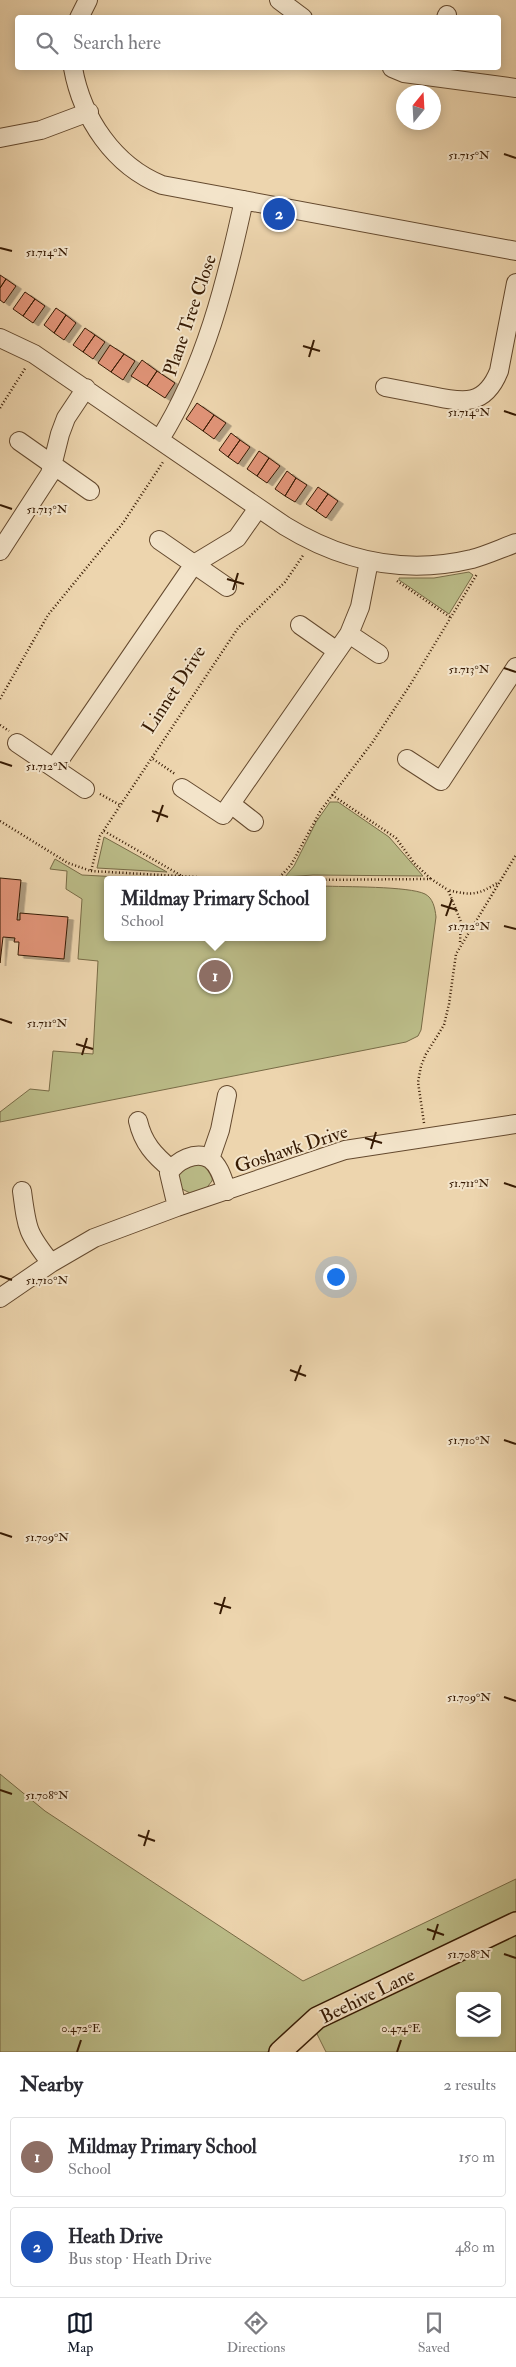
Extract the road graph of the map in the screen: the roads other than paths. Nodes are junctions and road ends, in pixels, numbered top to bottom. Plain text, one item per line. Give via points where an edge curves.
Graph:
1 (88, 0) edge
2 (279, 0) edge
3 (80, 15) edge
4 (299, 15) edge
5 (74, 70) edge
6 (397, 70) edge
7 (435, 72) edge
8 (516, 88) edge
9 (89, 112) junction
10 (0, 138) edge
11 (244, 200) junction
12 (516, 251) edge
13 (516, 282) edge
14 (0, 338) edge
15 (385, 387) dead end
16 (86, 388) junction
17 (18, 441) dead end
18 (166, 444) junction
19 (53, 465) junction
20 (90, 491) dead end
21 (258, 508) junction
22 (159, 540) dead end
23 (516, 543) edge
24 (0, 551) edge
25 (369, 561) junction
26 (194, 564) junction
27 (227, 587) dead end
28 (300, 625) dead end
29 (349, 634) junction
30 (336, 651) junction
31 (378, 654) dead end
32 (516, 667) edge
33 (17, 743) dead end
34 (406, 759) dead end
35 (54, 768) junction
36 (182, 788) road end
37 (85, 789) road end
38 (231, 804) junction
39 (254, 822) dead end
40 (227, 1095) dead end
41 (138, 1121) dead end
42 (516, 1124) edge
43 (210, 1159) junction
44 (171, 1169) junction
45 (22, 1191) dead end
46 (227, 1191) junction
47 (177, 1207) junction
48 (51, 1263) junction
49 (0, 1298) edge
50 (516, 1923) edge
51 (280, 2052) edge

1 - 3 street
2 - 4 street
5 - 9 street
6 - 7 street via 404,73
7 - 8 street
9 - 10 street via 41,130
9 - 11 street via 111,150 143,177 162,185
11 - 12 street
11 - 18 street, Plane Tree Close via 228,276
13 - 15 street via 499,371 486,393 468,401 455,401
14 - 16 street via 34,354
16 - 18 street
16 - 19 street via 63,426
17 - 19 street
18 - 21 street
19 - 20 street
19 - 24 street via 45,483
21 - 25 street via 310,542
21 - 26 street via 237,538
22 - 26 street
23 - 25 street via 475,558 434,565
25 - 29 street via 360,608
26 - 27 street
26 - 35 street
28 - 30 street
29 - 30 street
29 - 31 street
30 - 38 street
32 - 34 street via 441,781
33 - 35 street
35 - 37 street
36 - 38 street via 223,816
38 - 39 street
40 - 43 street
41 - 44 street via 146,1145
42 - 46 street, Goshawk Drive via 345,1150
43 - 44 street, Goshawk Drive via 198,1156 184,1159
43 - 46 street, Goshawk Drive via 220,1171
44 - 47 street via 170,1186
45 - 48 street via 26,1226
46 - 47 street, Goshawk Drive
47 - 48 street, Goshawk Drive via 94,1238
48 - 49 street, Goshawk Drive
50 - 51 main road, Beehive Lane via 317,2018

